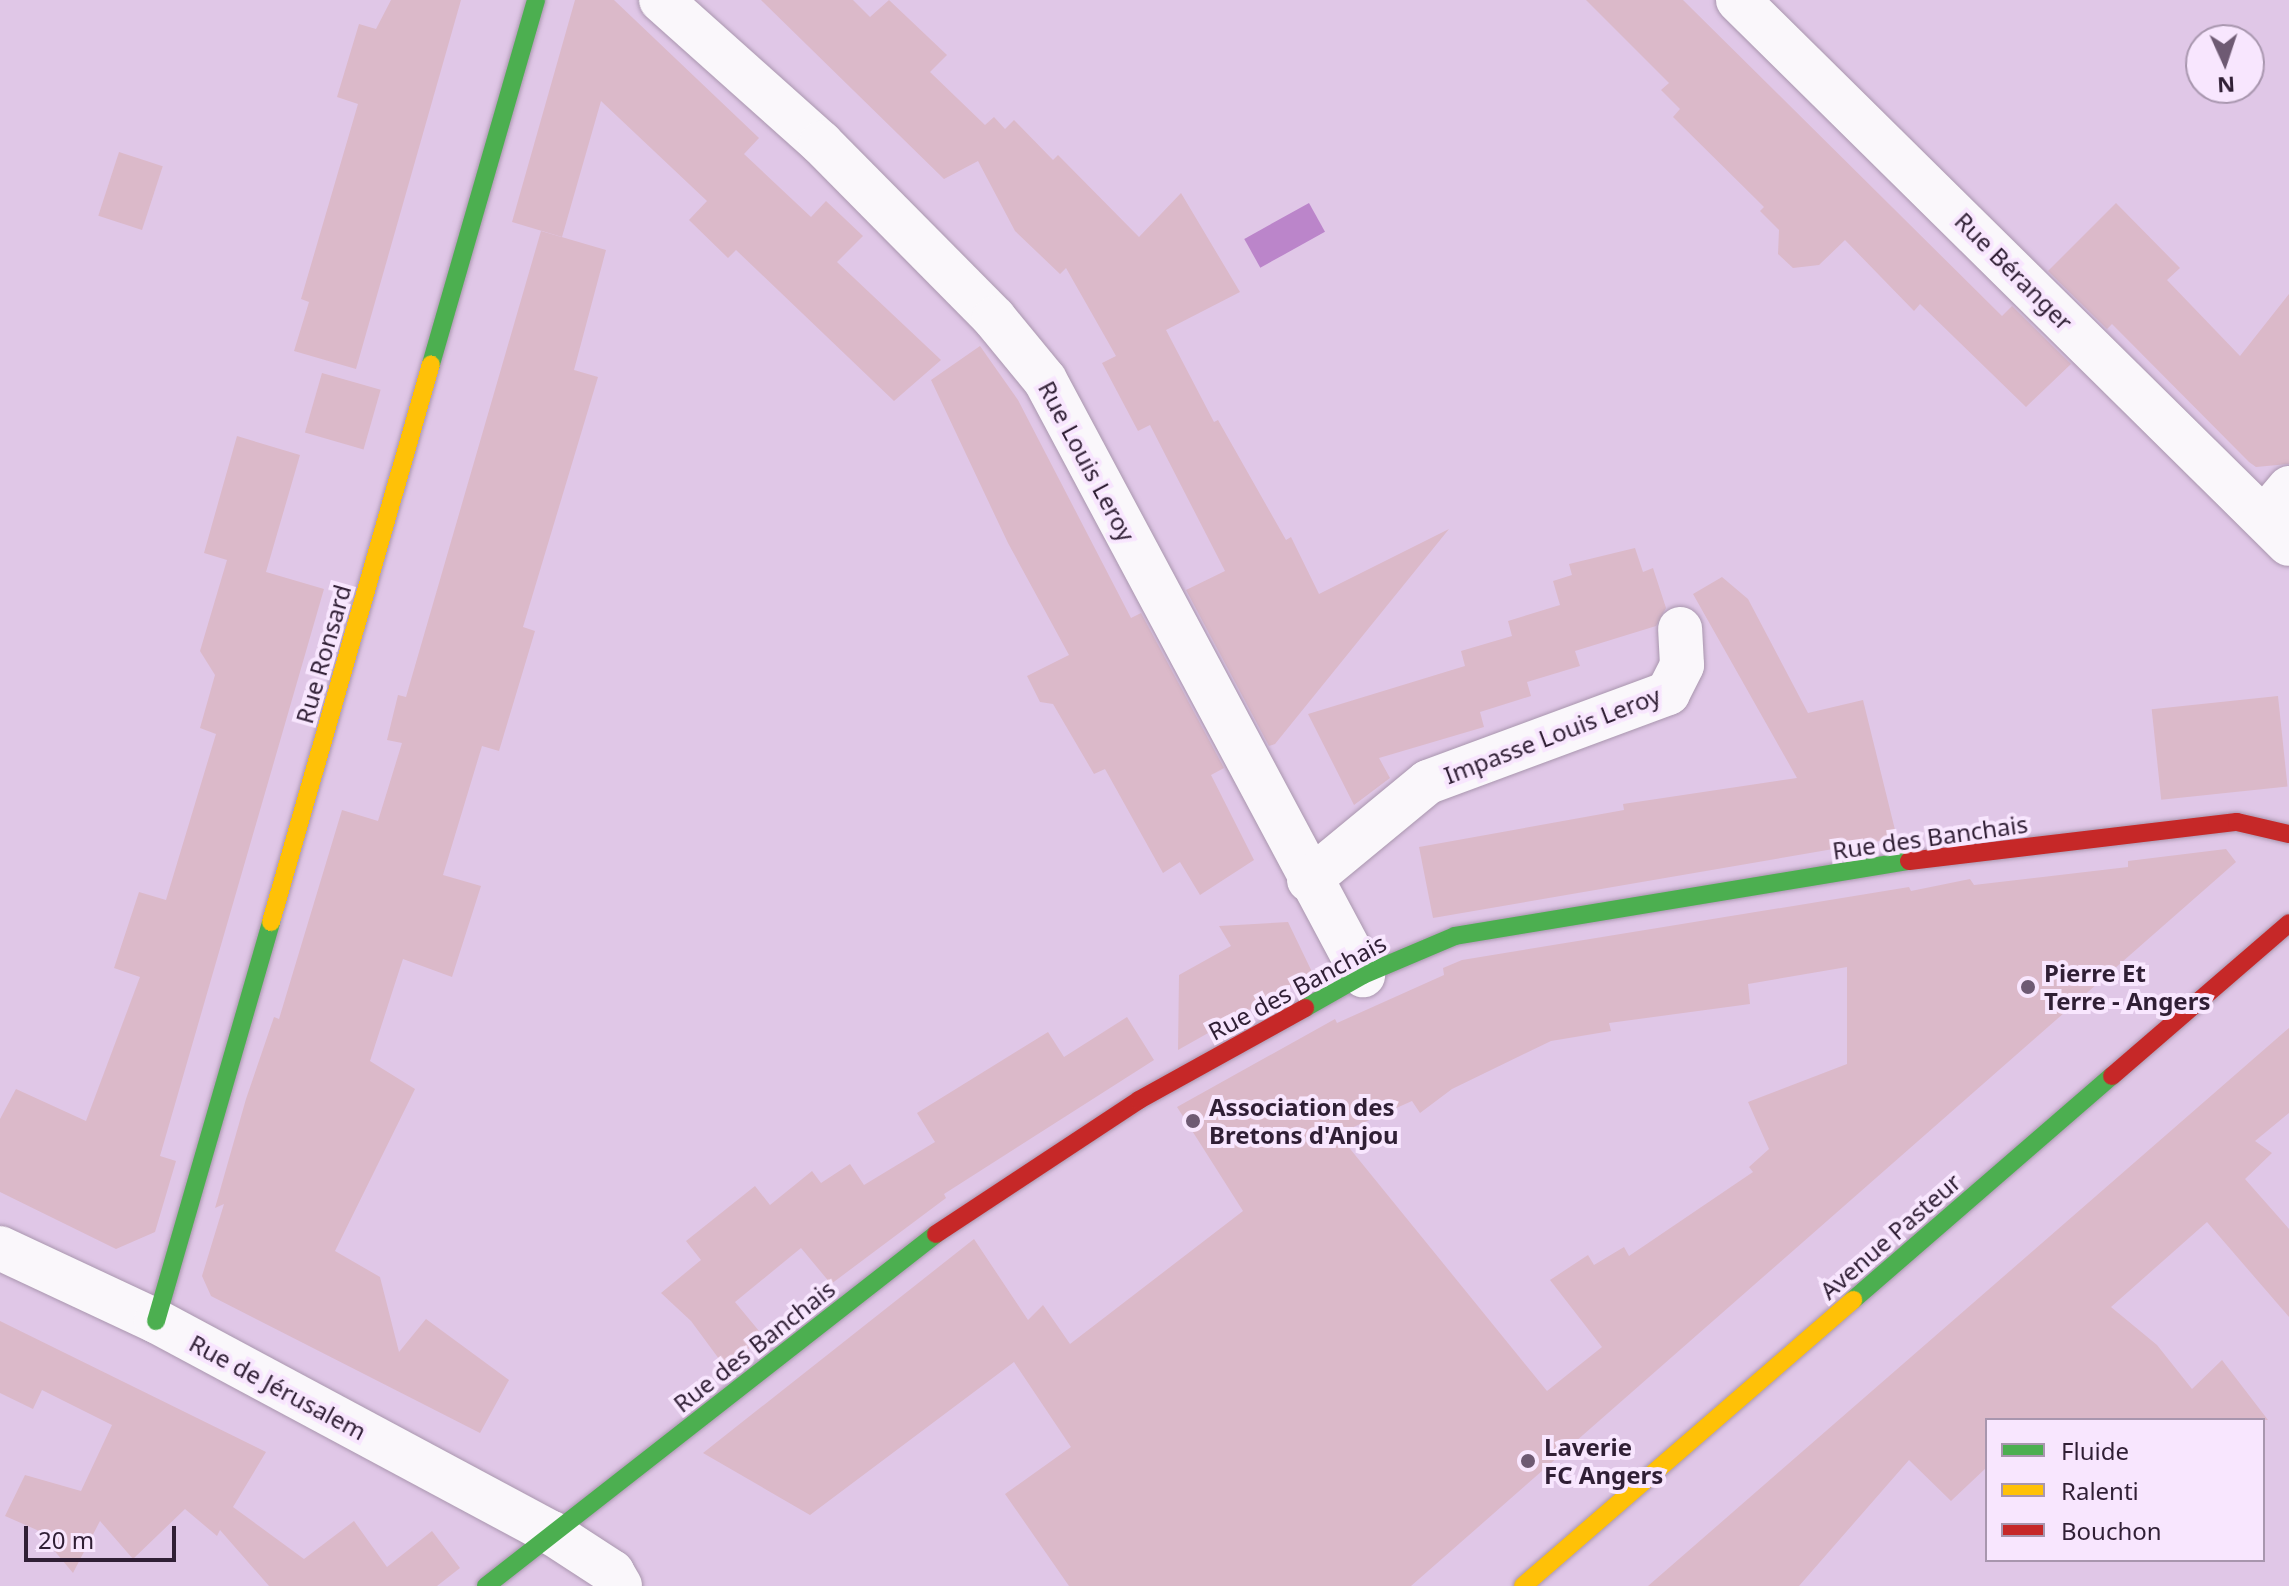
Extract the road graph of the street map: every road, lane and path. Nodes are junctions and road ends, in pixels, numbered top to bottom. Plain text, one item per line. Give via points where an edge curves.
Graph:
1 (536, 0) edge
2 (661, 0) edge
3 (1738, 0) edge
4 (2281, 516) edge
5 (1680, 629) dead end
6 (2289, 834) edge
7 (1309, 880) junction
8 (2289, 923) edge
9 (1363, 975) junction
10 (0, 1248) edge
11 (156, 1321) junction
12 (552, 1533) junction
13 (486, 1586) edge
14 (620, 1586) edge
15 (1523, 1586) edge

1 - 11 street, Rue Ronsard
2 - 7 street, Rue Louis Leroy via 821,143 994,318 1045,380
3 - 4 street, Rue Béranger
5 - 7 street, Impasse Louis Leroy via 1682,665 1668,693 1428,782
6 - 9 street, Rue des Banchais via 2237,822 1905,862 1455,936
7 - 9 street, Rue Louis Leroy
8 - 15 street, Avenue Pasteur
9 - 12 street, Rue des Banchais via 1139,1100 935,1235
10 - 11 street, Rue de Jérusalem
11 - 12 street, Rue de Jérusalem
12 - 13 street, Rue des Banchais
12 - 14 street, Rue de Jérusalem via 612,1572

